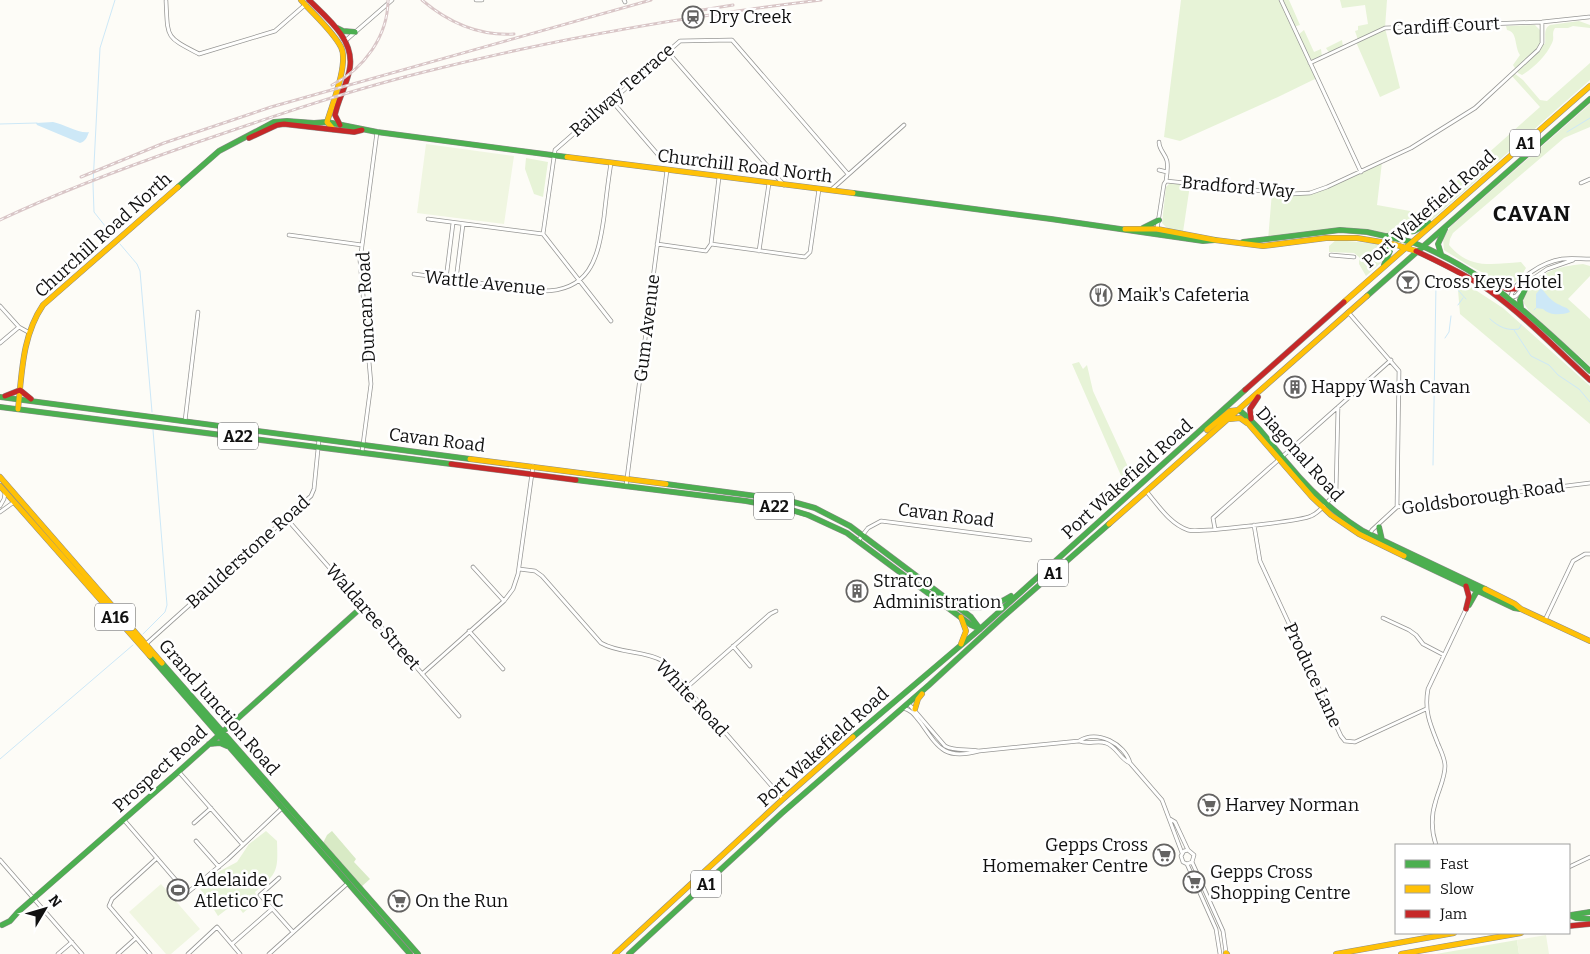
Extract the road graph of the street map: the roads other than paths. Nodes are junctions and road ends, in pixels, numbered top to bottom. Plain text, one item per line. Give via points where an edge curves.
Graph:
1 (392, 0) edge
2 (1281, 0) edge
3 (166, 1) edge
4 (306, 1) edge
5 (1589, 17) edge
6 (1542, 22) junction
7 (335, 27) junction
8 (355, 32) junction
9 (332, 36) junction
10 (345, 41) junction
11 (668, 52) junction
12 (1310, 63) junction
13 (343, 64) junction
14 (1590, 86) edge
15 (1590, 99) edge
16 (611, 100) junction
17 (328, 114) junction
18 (328, 122) junction
19 (314, 123) junction
20 (340, 124) junction
21 (904, 125) dead end
22 (334, 129) junction
23 (362, 130) junction
24 (377, 132) junction
25 (244, 138) junction
26 (1159, 142) dead end
27 (554, 155) junction
28 (660, 156) dead end
29 (611, 163) junction
30 (667, 170) junction
31 (1159, 170) dead end
32 (1167, 172) junction
33 (1361, 172) junction
34 (848, 174) junction
35 (719, 177) junction
36 (1590, 179) edge
37 (1166, 181) junction
38 (770, 183) junction
39 (1581, 183) dead end
40 (784, 185) junction
41 (819, 189) junction
42 (830, 191) junction
43 (1452, 207) junction
44 (428, 219) dead end
45 (1159, 220) junction
46 (453, 223) junction
47 (1448, 223) junction
48 (463, 224) junction
49 (1142, 228) junction
50 (1125, 229) junction
51 (1329, 231) junction
52 (1157, 232) junction
53 (543, 234) junction
54 (289, 235) dead end
55 (1388, 236) junction
56 (1326, 238) junction
57 (1386, 242) junction
58 (1412, 242) junction
59 (1236, 243) junction
60 (657, 244) junction
61 (711, 244) junction
62 (362, 245) junction
63 (1423, 246) junction
64 (1406, 247) junction
65 (759, 251) junction
66 (1416, 251) junction
67 (1441, 254) junction
68 (1331, 255) dead end
69 (1354, 257) dead end
70 (1576, 259) junction
71 (1590, 259) edge
72 (1383, 268) junction
73 (1466, 269) junction
74 (414, 274) dead end
75 (446, 279) junction
76 (456, 280) junction
77 (579, 280) junction
78 (1530, 281) junction
79 (1515, 289) junction
80 (1489, 291) junction
81 (1510, 298) junction
82 (0, 306) edge
83 (1521, 308) junction
84 (198, 312) dead end
85 (1332, 312) junction
86 (1348, 312) junction
87 (611, 321) dead end
88 (19, 327) junction
89 (1534, 329) junction
90 (28, 332) junction
91 (1315, 340) junction
92 (1300, 341) junction
93 (0, 343) edge
94 (1391, 360) junction
95 (1590, 371) edge
96 (1273, 378) junction
97 (1590, 380) edge
98 (1255, 383) junction
99 (20, 390) junction
100 (0, 397) edge
101 (19, 399) junction
102 (34, 401) junction
103 (0, 407) edge
104 (1338, 407) junction
105 (18, 409) junction
106 (1239, 410) junction
107 (1229, 419) junction
108 (185, 421) junction
109 (1249, 421) junction
110 (320, 438) junction
111 (1187, 443) junction
112 (363, 444) junction
113 (318, 447) junction
114 (362, 453) junction
115 (1280, 458) junction
116 (533, 466) junction
117 (532, 475) junction
118 (0, 477) edge
119 (627, 478) junction
120 (1590, 483) edge
121 (626, 486) junction
122 (693, 487) junction
123 (2, 488) edge
124 (1146, 490) junction
125 (682, 493) junction
126 (745, 493) junction
127 (16, 500) junction
128 (744, 502) junction
129 (0, 506) edge
130 (1323, 506) junction
131 (1397, 507) junction
132 (0, 512) edge
133 (286, 518) junction
134 (1254, 525) junction
135 (1380, 525) junction
136 (1215, 528) junction
137 (1102, 530) junction
138 (862, 535) junction
139 (1084, 536) junction
140 (1371, 537) junction
141 (1030, 540) dead end
142 (1382, 540) junction
143 (858, 541) junction
144 (1590, 554) edge
145 (473, 567) dead end
146 (519, 569) junction
147 (1041, 575) junction
148 (1468, 584) junction
149 (1477, 591) junction
150 (504, 601) junction
151 (954, 604) junction
152 (363, 606) junction
153 (1466, 609) junction
154 (1522, 609) junction
155 (776, 611) dead end
156 (1004, 616) junction
157 (961, 617) junction
158 (1383, 618) dead end
159 (1544, 620) junction
160 (980, 629) junction
161 (469, 631) junction
162 (1590, 642) edge
163 (960, 645) junction
164 (144, 646) junction
165 (733, 646) junction
166 (1444, 655) junction
167 (957, 660) junction
168 (750, 666) dead end
169 (502, 669) dead end
170 (422, 674) junction
171 (929, 685) junction
172 (686, 688) junction
173 (908, 702) junction
174 (901, 708) junction
175 (914, 709) junction
176 (1426, 709) junction
177 (459, 716) dead end
178 (879, 716) junction
179 (221, 734) junction
180 (209, 744) junction
181 (230, 748) junction
182 (979, 751) junction
183 (178, 772) junction
184 (801, 796) junction
185 (783, 799) junction
186 (284, 807) junction
187 (211, 808) junction
188 (782, 813) junction
189 (1170, 819) junction
190 (124, 820) junction
191 (194, 823) dead end
192 (196, 841) dead end
193 (1436, 844) edge
194 (243, 845) junction
195 (1188, 850) junction
196 (1182, 853) junction
197 (1590, 857) edge
198 (157, 858) junction
199 (0, 860) edge
200 (1192, 862) junction
201 (1187, 864) junction
202 (219, 867) junction
203 (1570, 867) edge
204 (279, 878) dead end
205 (350, 881) junction
206 (681, 894) junction
207 (33, 899) junction
208 (687, 902) junction
209 (272, 909) junction
210 (1590, 912) edge
211 (1570, 915) edge
212 (1570, 915) edge
213 (1589, 923) edge
214 (1, 926) edge
215 (1570, 926) edge
216 (293, 932) junction
217 (1449, 934) edge
218 (1515, 934) edge
219 (136, 938) junction
220 (72, 942) junction
221 (232, 944) junction
222 (192, 952) edge
223 (58, 954) edge
224 (82, 954) edge
225 (118, 954) edge
226 (150, 954) edge
227 (188, 954) edge
228 (240, 954) edge
229 (269, 954) edge
230 (410, 954) edge
231 (418, 954) edge
232 (615, 954) edge
233 (629, 954) edge
234 (1220, 954) edge
235 (1227, 954) edge
236 (1336, 954) edge
237 (1401, 954) edge

1 - 8 street
2 - 12 street
3 - 4 street via 168,31 174,40 199,54 275,31
4 - 7 main road
4 - 9 main road
5 - 6 street, Cardiff Court
6 - 12 street, Cardiff Court via 1385,28
6 - 33 street, Bradford Way via 1540,48 1475,108 1411,148
7 - 8 main road
7 - 10 main road
8 - 10 street
9 - 10 main road
9 - 13 main road via 342,50
10 - 13 main road
10 - 20 main road via 351,58 335,115
11 - 16 street, Railway Terrace
11 - 34 street, Railway Terrace via 681,41 732,40
11 - 40 street
12 - 33 street
13 - 17 main road
14 - 43 main road, Port Wakefield Road / A1
15 - 47 main road, Port Wakefield Road / A1
16 - 27 street, Railway Terrace via 560,144
16 - 28 street
17 - 18 main road
17 - 19 main road
18 - 19 main road, Churchill Road North
18 - 20 main road, Churchill Road North
18 - 22 main road
19 - 25 main road, Churchill Road North via 277,121
20 - 23 main road, Churchill Road North
21 - 34 street
22 - 23 main road, Churchill Road North
22 - 25 main road, Churchill Road North via 284,124
23 - 24 main road, Churchill Road North
24 - 27 main road, Churchill Road North
24 - 62 street, Duncan Road
25 - 90 main road, Churchill Road North via 219,151 44,305
26 - 32 street via 1166,158
27 - 29 main road, Churchill Road North
27 - 53 street
29 - 30 main road, Churchill Road North
29 - 77 street via 600,246 593,264
30 - 35 main road, Churchill Road North
30 - 60 street, Gum Avenue
31 - 32 street
32 - 37 street
33 - 37 street, Bradford Way via 1310,193 1291,194
34 - 42 street
35 - 38 main road, Churchill Road North
35 - 61 street
36 - 39 street
37 - 45 street, Bradford Way
38 - 40 main road, Churchill Road North
38 - 65 street
40 - 41 main road, Churchill Road North
41 - 42 main road, Churchill Road North
41 - 65 street via 810,252 806,257
42 - 50 main road, Churchill Road North
43 - 55 main road via 1419,229
43 - 58 main road, Port Wakefield Road / A1
44 - 46 street
45 - 49 main road
45 - 52 street, Bradford Way
46 - 48 street
46 - 75 street
47 - 63 main road, Port Wakefield Road / A1
47 - 67 main road via 1438,244
48 - 53 street
48 - 76 street
49 - 50 main road, Churchill Road North
49 - 52 main road, Churchill Road North
50 - 52 main road, Churchill Road North via 1130,232
51 - 55 main road, Churchill Road North
51 - 56 main road
51 - 59 main road, Churchill Road North
52 - 59 main road, Churchill Road North via 1205,236
53 - 77 street
54 - 62 street
55 - 58 main road, Churchill Road North
56 - 57 main road, Churchill Road North
56 - 59 main road, Churchill Road North via 1262,246
57 - 64 main road, Churchill Road North
57 - 72 main road via 1390,251
58 - 63 main road, Churchill Road North
58 - 64 main road, Port Wakefield Road / A1
60 - 61 street via 706,250
60 - 119 street, Gum Avenue
61 - 65 street
62 - 112 street, Duncan Road via 360,265 371,384
63 - 66 main road, Port Wakefield Road / A1
63 - 67 main road, Churchill Road North
64 - 66 main road, Churchill Road North
64 - 72 main road, Port Wakefield Road / A1
66 - 80 main road, Churchill Road North
66 - 86 main road, Port Wakefield Road / A1
67 - 73 main road, Churchill Road North
68 - 69 street
70 - 71 street
70 - 78 street via 1547,269
70 - 79 street via 1562,259 1544,265
72 - 85 main road, Port Wakefield Road / A1
73 - 79 main road via 1502,287
73 - 81 main road
74 - 75 street, Wattle Avenue
75 - 76 street, Wattle Avenue
76 - 77 street, Wattle Avenue via 548,291
77 - 87 street
78 - 81 street
78 - 83 main road via 1520,300
79 - 81 street
80 - 81 main road
80 - 89 main road
81 - 83 main road
81 - 89 main road via 1511,304
82 - 88 street
83 - 95 main road
84 - 108 street
85 - 86 main road via 1344,309
85 - 92 main road, Port Wakefield Road / A1
86 - 91 main road, Port Wakefield Road / A1
86 - 94 street
88 - 90 street
88 - 93 street
89 - 97 main road
90 - 99 main road, Churchill Road North
91 - 92 main road via 1305,346
91 - 96 main road, Port Wakefield Road / A1
92 - 98 main road, Port Wakefield Road / A1
94 - 104 street
94 - 131 street via 1399,371
96 - 106 main road, Port Wakefield Road / A1
96 - 109 main road via 1252,405
98 - 106 main road
98 - 111 main road, Port Wakefield Road / A1
99 - 100 main road
99 - 101 main road, Churchill Road North
99 - 102 main road
100 - 101 main road, Cavan Road / A22
101 - 102 main road, Cavan Road / A22
101 - 105 main road, Churchill Road North
102 - 108 main road, Cavan Road / A22
103 - 105 main road, Cavan Road / A22
104 - 115 street
104 - 130 street via 1336,492
105 - 113 main road, Cavan Road / A22
106 - 107 main road, Port Wakefield Road / A1
106 - 109 main road, Diagonal Road
106 - 111 main road via 1230,411
107 - 109 main road
107 - 124 main road, Port Wakefield Road / A1
108 - 110 main road, Cavan Road / A22
109 - 115 main road, Diagonal Road
110 - 112 main road, Cavan Road / A22
110 - 113 street, Baulderstone Road
111 - 139 main road, Port Wakefield Road / A1
112 - 114 street, Duncan Road
112 - 116 main road, Cavan Road / A22
113 - 114 main road, Cavan Road / A22
113 - 133 street, Baulderstone Road via 312,493
114 - 117 main road, Cavan Road / A22
115 - 130 main road, Diagonal Road
115 - 136 street via 1213,518
116 - 117 street
116 - 119 main road, Cavan Road / A22
117 - 121 main road, Cavan Road / A22
117 - 146 street
118 - 127 main road, Grand Junction Road / A16
119 - 121 street, Gum Avenue
119 - 122 main road, Cavan Road / A22
120 - 131 street, Goldsborough Road
121 - 125 main road, Cavan Road / A22
122 - 125 main road
122 - 126 main road, Cavan Road / A22
123 - 127 main road, Grand Junction Road / A16
123 - 129 street via 4,499
124 - 136 street via 1172,521 1190,531
124 - 137 main road, Port Wakefield Road / A1
125 - 128 main road, Cavan Road / A22
126 - 128 main road
126 - 138 main road, Cavan Road / A22 via 815,508
127 - 132 street
127 - 164 main road, Grand Junction Road / A16
128 - 143 main road, Cavan Road / A22 via 803,512 836,526
130 - 134 street via 1310,517
130 - 140 main road, Diagonal Road via 1336,519
131 - 135 street, Goldsborough Road
133 - 152 street, Waldaree Street
133 - 164 street, Baulderstone Road
134 - 136 street
134 - 176 street, Produce Lane via 1260,561 1341,736 1355,742
135 - 140 street, Goldsborough Road
135 - 142 main road
137 - 139 main road via 1099,528
137 - 156 main road, Port Wakefield Road / A1
138 - 141 street, Cavan Road via 873,525 884,521
138 - 143 street, Cavan Road
138 - 151 main road, Cavan Road / A22
139 - 147 main road, Port Wakefield Road / A1
140 - 142 main road, Diagonal Road
140 - 148 main road, Diagonal Road
142 - 148 main road, Diagonal Road
143 - 157 main road, Cavan Road / A22
144 - 159 street via 1574,561
145 - 150 street
146 - 150 street
146 - 172 street, White Road via 535,571 542,576 601,643 657,658
147 - 151 main road via 992,607 973,609
147 - 160 main road, Port Wakefield Road / A1
148 - 149 main road
148 - 153 main road
148 - 154 main road, Diagonal Road
149 - 153 main road
149 - 154 main road, Diagonal Road
150 - 161 street
151 - 160 main road, Cavan Road via 976,621
152 - 170 street, Waldaree Street
152 - 179 main road, Prospect Road
153 - 166 street
154 - 159 main road, Diagonal Road
155 - 165 street
156 - 160 main road
156 - 167 main road, Port Wakefield Road / A1
157 - 160 main road, Cavan Road / A22
157 - 163 main road via 966,631
158 - 166 street via 1409,630 1423,644
159 - 162 main road, Diagonal Road
160 - 163 main road, Port Wakefield Road / A1
160 - 167 main road
161 - 169 street
161 - 170 street
163 - 178 main road, Port Wakefield Road / A1
164 - 179 main road, Grand Junction Road / A16
165 - 168 street
165 - 172 street
166 - 176 street via 1428,689
167 - 171 main road, Port Wakefield Road / A1
170 - 177 street, Waldaree Street
171 - 173 main road, Port Wakefield Road / A1
171 - 175 main road
172 - 185 street, White Road
173 - 174 main road, Port Wakefield Road / A1
173 - 175 street
173 - 178 main road via 902,701
174 - 182 street via 912,712 944,751 964,755
174 - 184 main road, Port Wakefield Road / A1
175 - 182 street via 945,746 952,750
176 - 193 street via 1445,765 1432,820
178 - 185 main road, Port Wakefield Road / A1
179 - 180 main road, Prospect Road
179 - 181 main road, Grand Junction Road / A16
179 - 186 main road, Grand Junction Road / A16
180 - 181 main road via 220,743
180 - 183 main road, Prospect Road
181 - 186 main road, Grand Junction Road / A16
182 - 189 street via 1079,741 1106,743 1130,763 1159,797
183 - 187 street
183 - 190 main road, Prospect Road
184 - 185 main road via 790,801
184 - 188 main road, Port Wakefield Road / A1
185 - 188 main road
185 - 206 main road, Port Wakefield Road / A1
186 - 194 street
186 - 205 main road, Grand Junction Road / A16
187 - 191 street
187 - 194 street
188 - 208 main road, Port Wakefield Road / A1
189 - 195 street via 1175,822
189 - 196 street
190 - 198 street
190 - 207 main road, Prospect Road
192 - 202 street
194 - 202 street
195 - 196 street
195 - 200 street via 1194,855
196 - 201 street via 1182,861
197 - 203 street
198 - 202 street via 188,893
198 - 219 street via 112,899 109,906
199 - 207 street
200 - 201 street
200 - 235 street via 1223,931
201 - 234 street via 1216,929
204 - 209 street via 260,895
205 - 216 street
205 - 230 main road, Grand Junction Road / A16
205 - 231 main road, Grand Junction Road / A16
206 - 208 main road
206 - 232 main road, Port Wakefield Road / A1
207 - 214 main road, Prospect Road
207 - 220 street
208 - 233 main road, Port Wakefield Road / A1
209 - 216 street
209 - 221 street
210 - 211 main road
212 - 213 main road
213 - 215 main road
216 - 229 street
217 - 236 main road
218 - 237 main road
219 - 225 street
219 - 226 street
220 - 223 street
220 - 224 street
221 - 222 street via 217,928
221 - 228 street
222 - 227 street

